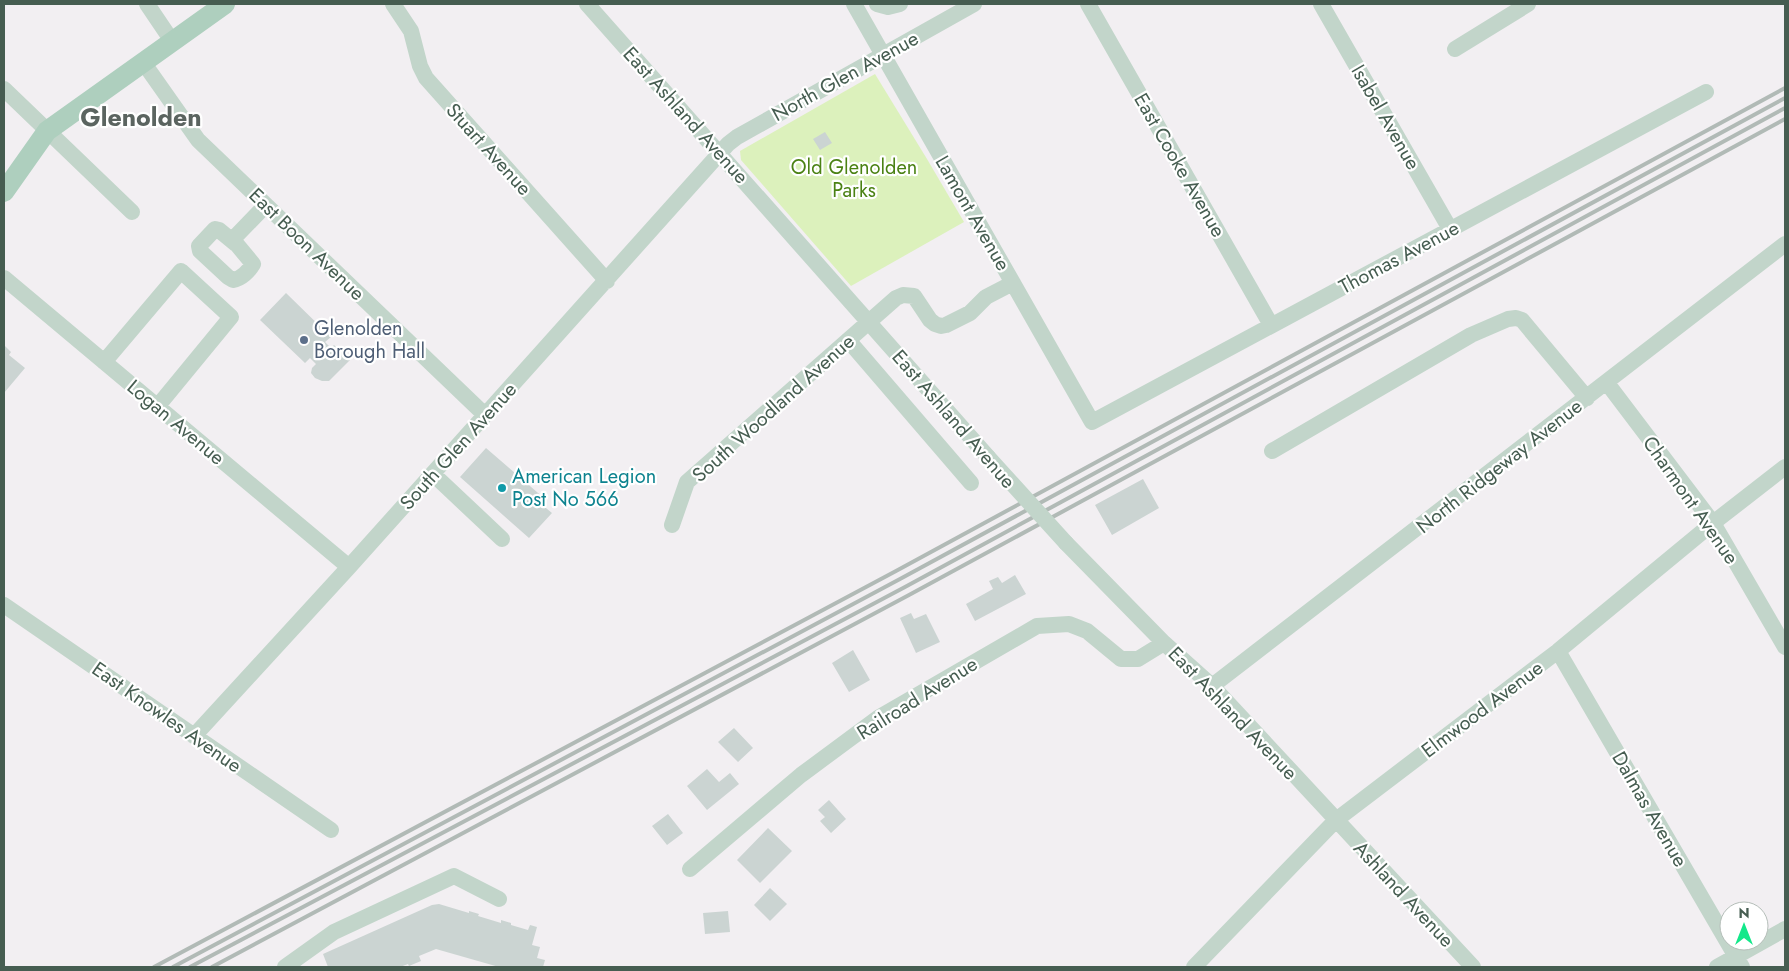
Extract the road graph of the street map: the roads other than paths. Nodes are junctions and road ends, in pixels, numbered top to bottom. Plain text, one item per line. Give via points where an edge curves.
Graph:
1 (147, 4) edge
2 (225, 4) edge
3 (393, 4) edge
4 (587, 4) edge
5 (854, 4) edge
6 (877, 4) edge
7 (900, 4) edge
8 (974, 4) edge
9 (1088, 4) edge
10 (1321, 4) edge
11 (1528, 4) edge
12 (172, 41) junction
13 (1455, 49) dead end
14 (883, 55) junction
15 (143, 62) junction
16 (4, 89) edge
17 (1706, 92) dead end
18 (47, 131) junction
19 (720, 153) junction
20 (4, 192) edge
21 (266, 205) junction
22 (132, 212) dead end
23 (1450, 229) junction
24 (236, 244) dead end
25 (1785, 244) edge
26 (4, 278) edge
27 (607, 281) junction
28 (1013, 283) junction
29 (869, 322) junction
30 (1271, 325) junction
31 (848, 340) junction
32 (104, 362) junction
33 (1607, 383) junction
34 (1587, 398) junction
35 (158, 407) junction
36 (485, 416) junction
37 (1092, 422) joint
38 (1272, 451) dead end
39 (1785, 467) edge
40 (433, 474) junction
41 (971, 483) dead end
42 (1713, 523) junction
43 (672, 525) dead end
44 (502, 540) dead end
45 (349, 567) junction
46 (4, 605) edge
47 (1164, 642) junction
48 (1785, 647) edge
49 (1558, 651) junction
50 (1212, 686) junction
51 (194, 736) junction
52 (1336, 820) junction
53 (331, 830) dead end
54 (690, 869) dead end
55 (499, 899) dead end
56 (1785, 928) edge
57 (1738, 962) edge
58 (284, 967) edge
59 (1194, 967) edge
60 (1473, 967) edge
61 (1717, 967) edge

1 - 12 street
2 - 12 main road
3 - 27 street, Stuart Avenue via 411,31 426,78
4 - 19 street, East Ashland Avenue
5 - 14 street, Lamont Avenue
6 - 7 street via 888,8
8 - 14 street, North Glen Avenue
9 - 30 street, East Cooke Avenue
10 - 23 street, Isabel Avenue
11 - 13 street
12 - 15 main road
14 - 19 street, North Glen Avenue via 738,137
14 - 28 street, Lamont Avenue
15 - 18 main road
15 - 21 street, East Boon Avenue via 198,140
16 - 18 street
17 - 23 street, Thomas Avenue
18 - 20 main road
18 - 22 street
19 - 27 street, South Glen Avenue
19 - 29 street, East Ashland Avenue
21 - 24 street via 236,236
21 - 36 street, East Boon Avenue
23 - 30 street, Thomas Avenue
25 - 33 street, North Ridgeway Avenue
26 - 32 street, Logan Avenue
27 - 36 street, South Glen Avenue
28 - 29 street, South Woodland Avenue via 986,297 970,313 946,325 935,324 914,296 908,295 896,298
28 - 37 street, Lamont Avenue
29 - 31 street, South Woodland Avenue
29 - 47 street, East Ashland Avenue, bridge via 1066,543
30 - 37 street, Thomas Avenue
31 - 41 street
31 - 43 street, South Woodland Avenue via 688,482
32 - 35 street, Logan Avenue
32 - 35 street via 181,271 231,317
33 - 34 street, North Ridgeway Avenue
33 - 42 street, Charmont Avenue
34 - 38 street via 1522,320 1508,319 1471,335
34 - 50 street, North Ridgeway Avenue
35 - 45 street, Logan Avenue
36 - 40 street, South Glen Avenue
39 - 42 street, Elmwood Avenue
40 - 44 street
40 - 45 street, South Glen Avenue
42 - 48 street, Charmont Avenue
42 - 49 street, Elmwood Avenue
45 - 51 street, South Glen Avenue
46 - 51 street, East Knowles Avenue
47 - 50 street, East Ashland Avenue
47 - 54 street, Railroad Avenue via 1138,659 1121,659 1087,631 1069,624 1037,626 878,718 801,775
49 - 52 street, Elmwood Avenue
49 - 57 street, Dalmas Avenue
50 - 52 street, East Ashland Avenue
51 - 53 street, East Knowles Avenue
52 - 59 street, Elmwood Avenue
52 - 60 street, Ashland Avenue
55 - 58 street via 454,876 334,932
56 - 57 street
57 - 61 street

